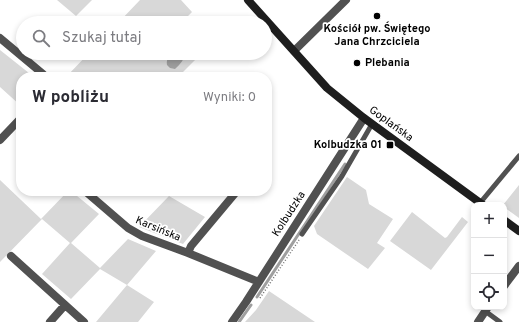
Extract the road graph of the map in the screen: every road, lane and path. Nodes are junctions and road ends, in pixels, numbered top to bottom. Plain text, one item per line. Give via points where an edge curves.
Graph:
1 (248, 0) edge
2 (346, 0) edge
3 (262, 16) edge
4 (272, 27) edge
5 (0, 38) edge
6 (16, 51) edge
7 (294, 51) junction
8 (26, 60) edge
9 (41, 72) edge
10 (364, 118) junction
11 (16, 123) edge
12 (372, 124) junction
13 (0, 140) edge
14 (519, 156) edge
15 (91, 196) edge
16 (233, 196) edge
17 (479, 202) edge
18 (484, 202) edge
19 (507, 222) edge
20 (519, 231) edge
21 (302, 234) joint
22 (188, 253) junction
23 (11, 256) dead end
24 (519, 266) edge
25 (259, 282) junction
26 (507, 282) edge
27 (246, 302) junction
28 (65, 305) junction
29 (486, 310) edge
30 (488, 310) edge
31 (50, 322) edge
32 (84, 322) edge
33 (232, 322) edge
34 (478, 322) edge
35 (500, 322) edge

1 - 3 street, Goplańska
2 - 7 street
4 - 7 street, Goplańska
5 - 6 street
7 - 10 street, Goplańska via 327,88
8 - 9 street
10 - 12 street, Goplańska
10 - 25 street, Kolbudzka
11 - 13 street
12 - 17 street, Goplańska
12 - 21 lane, Kolbudzka via 342,176
14 - 18 lane
15 - 22 street, Karsińska via 128,228
16 - 22 street, Karsińska
19 - 20 street
21 - 27 path via 262,296
22 - 25 street, Karsińska
23 - 28 street
24 - 26 street
25 - 27 street, Kolbudzka
27 - 33 street, Kolbudzka
28 - 31 street
28 - 32 street
29 - 34 street
30 - 35 lane

